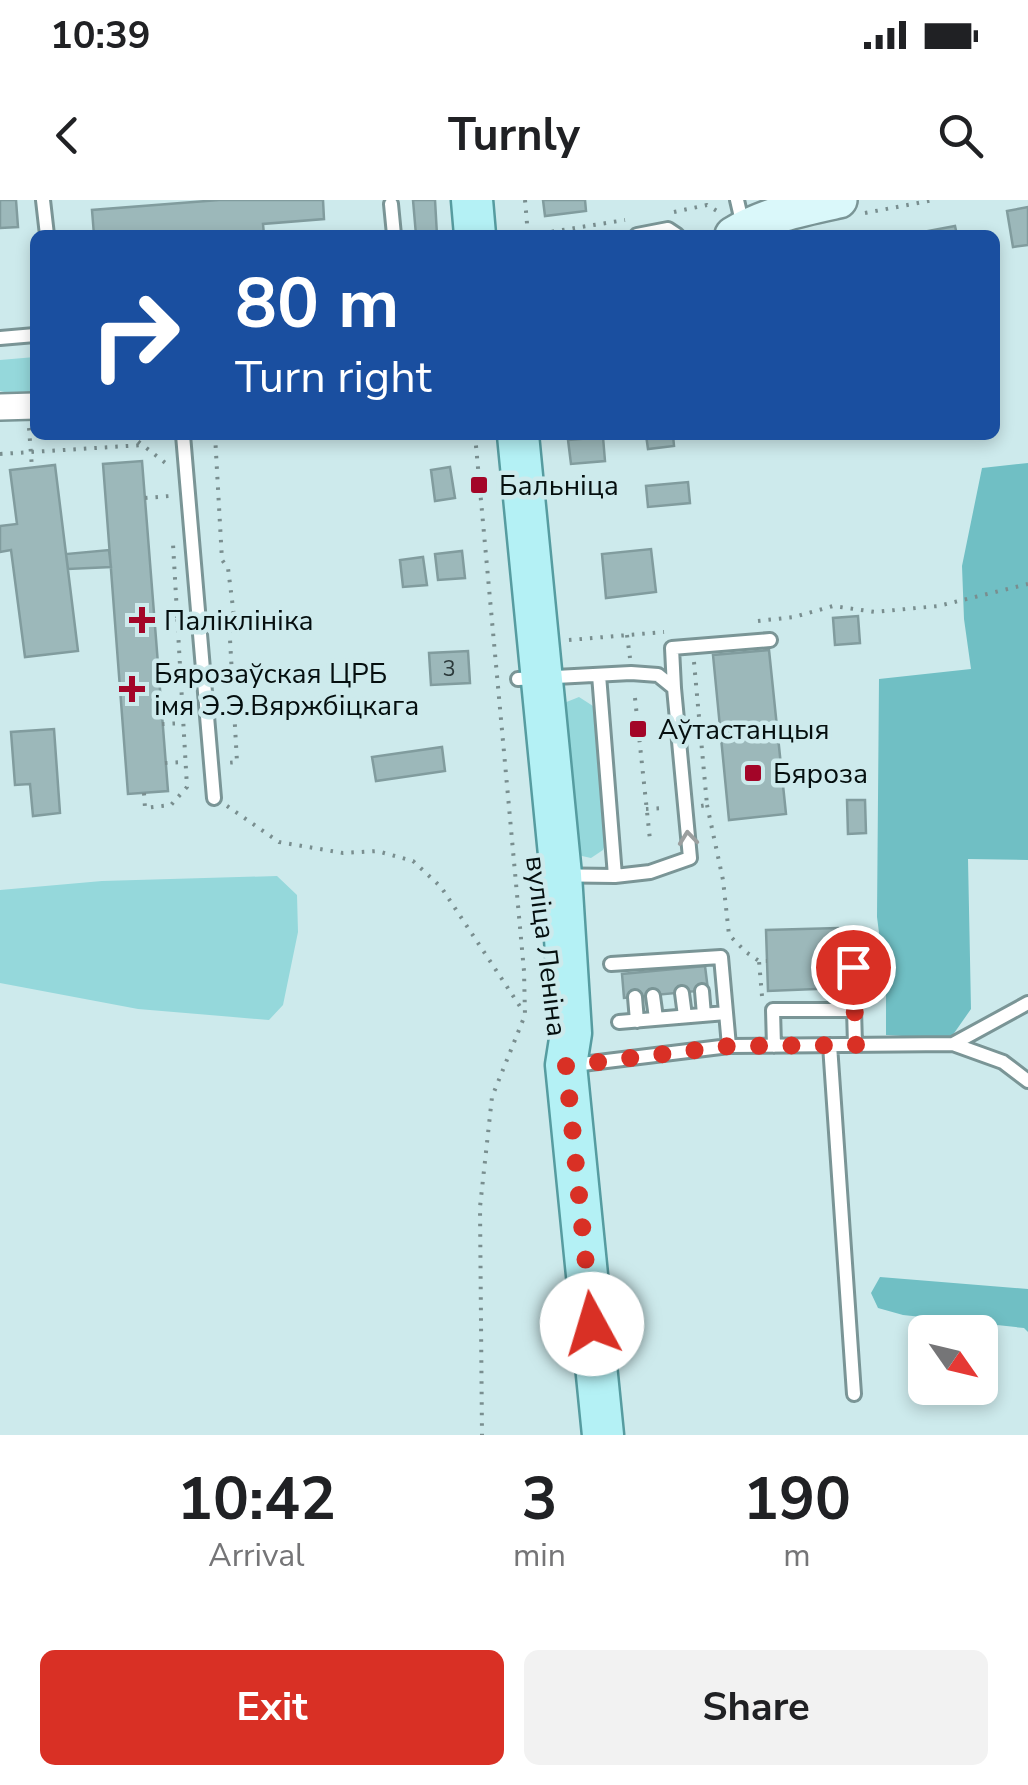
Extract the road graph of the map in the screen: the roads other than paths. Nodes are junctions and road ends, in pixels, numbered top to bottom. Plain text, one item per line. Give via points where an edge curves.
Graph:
1 (43, 200) edge
2 (472, 200) edge
3 (496, 200) edge
4 (839, 200) edge
5 (390, 204) dead end
6 (739, 220) edge
7 (46, 230) edge
8 (393, 230) edge
9 (475, 230) edge
10 (499, 230) edge
11 (30, 335) edge
12 (0, 338) edge
13 (0, 408) edge
14 (30, 412) edge
15 (183, 440) edge
16 (495, 440) edge
17 (518, 440) edge
18 (770, 640) dead end
19 (599, 676) junction
20 (530, 679) junction
21 (674, 688) junction
22 (214, 798) road end
23 (549, 875) junction
24 (615, 876) junction
25 (852, 938) dead end
26 (611, 964) dead end
27 (702, 991) dead end
28 (682, 993) dead end
29 (653, 996) dead end
30 (635, 998) dead end
31 (1028, 1003) edge
32 (854, 1010) junction
33 (726, 1014) junction
34 (704, 1015) junction
35 (685, 1016) junction
36 (656, 1018) junction
37 (637, 1021) junction
38 (619, 1022) dead end
39 (954, 1044) junction
40 (830, 1045) junction
41 (856, 1045) junction
42 (729, 1046) junction
43 (774, 1046) junction
44 (566, 1066) junction
45 (1028, 1081) edge
46 (854, 1394) dead end
47 (603, 1435) edge

1 - 7 lane
2 - 9 main road
3 - 10 main road
4 - 6 main road
5 - 8 lane
11 - 12 lane
13 - 14 street
15 - 22 lane
16 - 20 main road, вуліца Леніна
17 - 20 main road, вуліца Леніна
18 - 21 lane via 672,648
19 - 20 lane
19 - 21 lane via 658,676
19 - 24 lane
20 - 23 main road, вуліца Леніна
24 -> 21 lane via 690,858
23 - 24 lane
23 - 44 main road, вуліца Леніна via 554,1033
25 - 32 lane
26 - 33 lane via 632,968 721,957
27 - 34 lane
28 - 35 lane
29 - 36 lane
30 - 37 lane
31 - 39 lane
32 - 41 lane
32 - 43 lane via 773,1010
33 - 34 lane
33 - 42 lane
34 - 35 lane
35 - 36 lane
36 - 37 lane
37 - 38 lane
39 - 41 lane
39 - 45 lane via 1003,1062
40 - 41 lane
40 - 43 lane
40 - 46 lane
42 - 43 lane
42 - 44 lane
44 - 47 main road, вуліца Леніна

